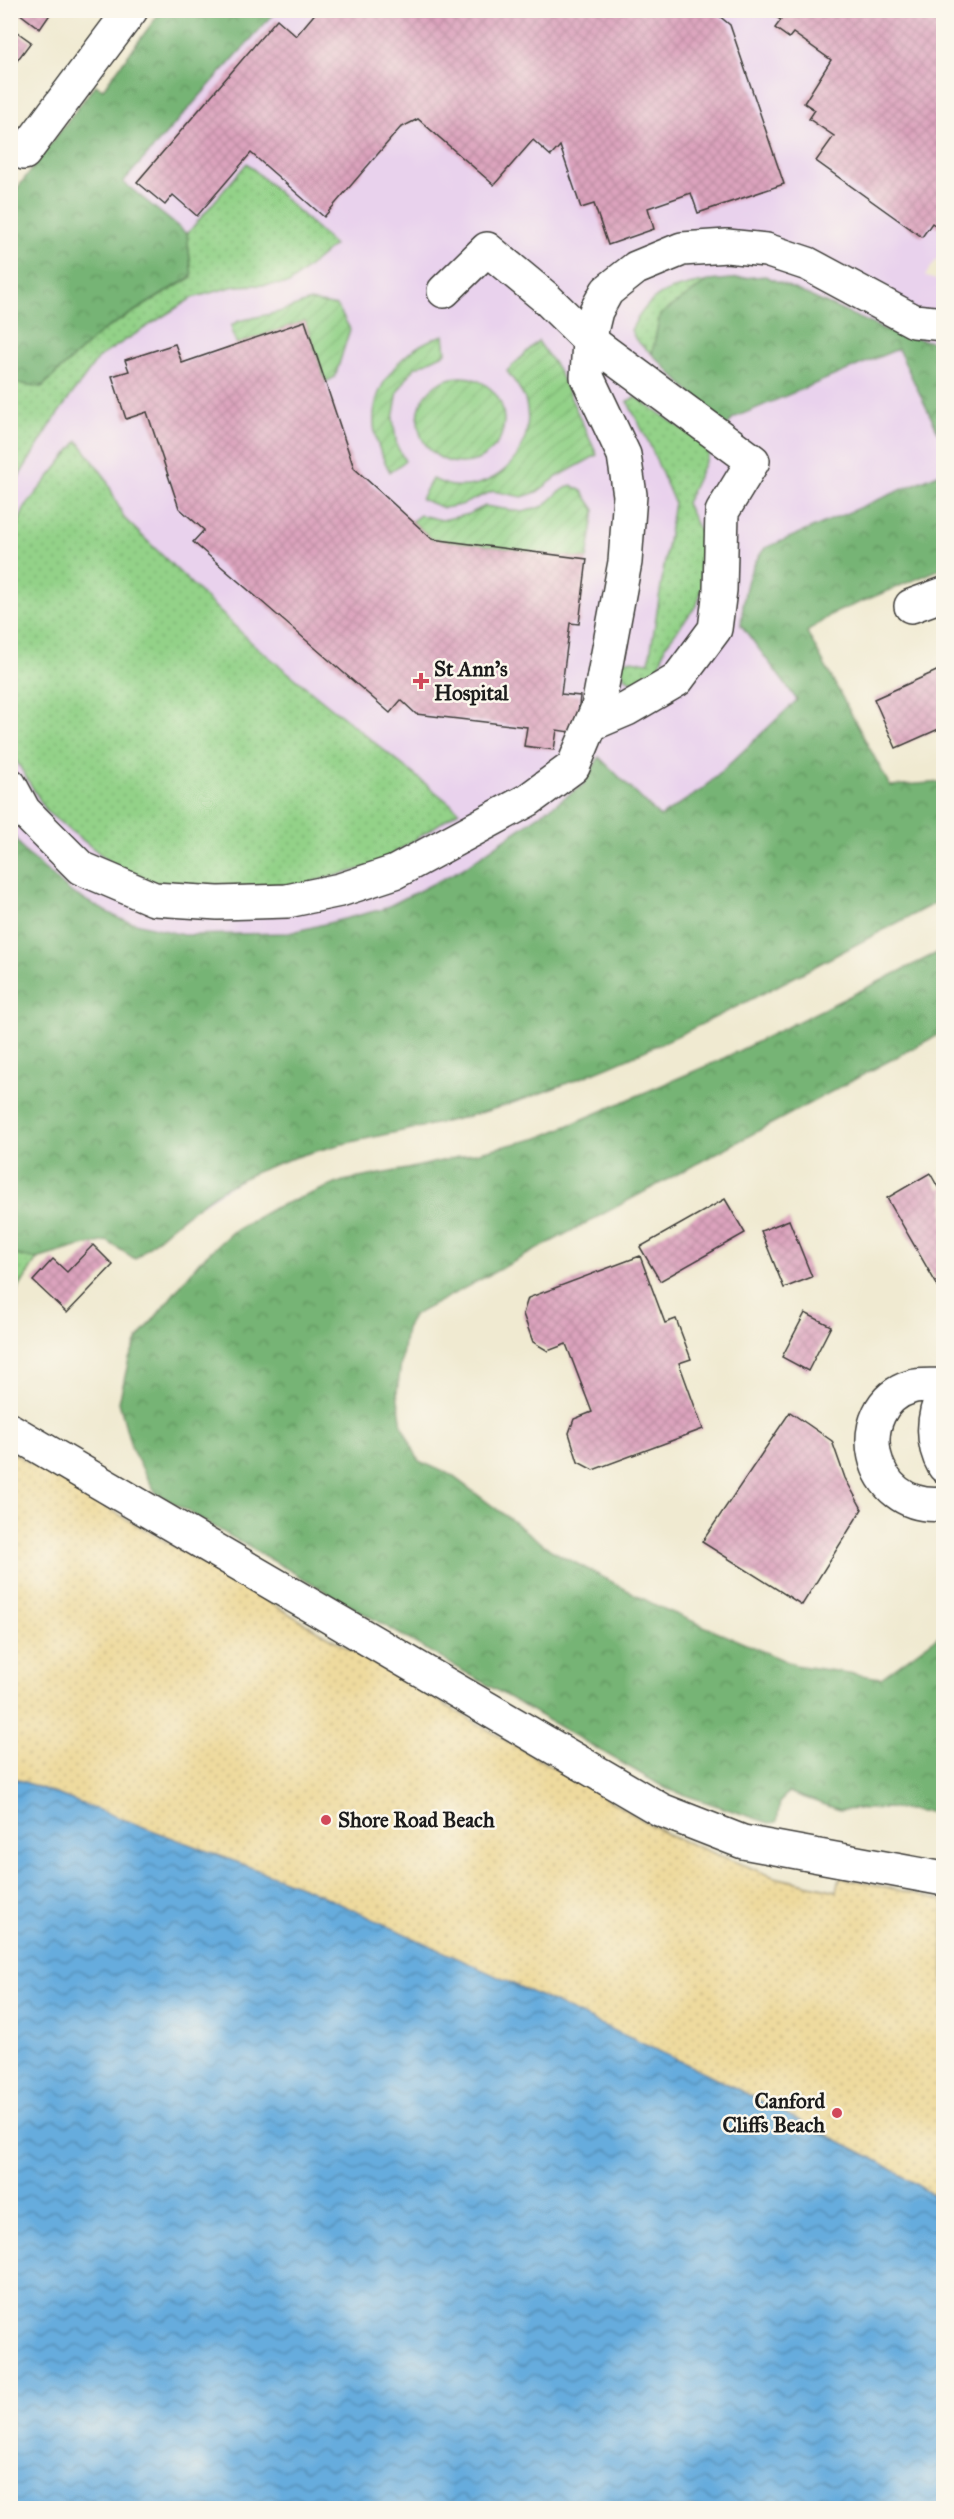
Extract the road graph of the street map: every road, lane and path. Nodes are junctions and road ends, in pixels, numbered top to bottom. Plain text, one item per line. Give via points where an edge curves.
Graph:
1 (131, 10) edge
2 (24, 153) dead end
3 (444, 291) dead end
4 (944, 324) edge
5 (589, 340) junction
6 (944, 594) edge
7 (911, 606) dead end
8 (594, 723) junction
9 (10, 785) edge
10 (944, 1385) edge
11 (944, 1393) edge
12 (10, 1430) edge
13 (944, 1466) edge
14 (944, 1504) edge
15 (944, 1879) edge

1 - 2 street
3 - 5 street via 487,249
4 - 5 street via 914,321 808,264 766,250 716,247 682,249 636,268 607,291 596,312
5 - 8 street via 587,377 624,455 630,495 625,562
5 - 8 street via 753,461 722,512 716,629 677,680
6 - 7 street
8 - 9 street via 573,767 528,800 394,872 340,890 287,901 218,903 154,899 81,868 24,811
10 - 14 street via 912,1387 895,1395 880,1412 873,1433 873,1458 885,1480 901,1497 920,1504
11 - 13 street via 934,1424 936,1446
12 - 15 street via 662,1810 742,1842

